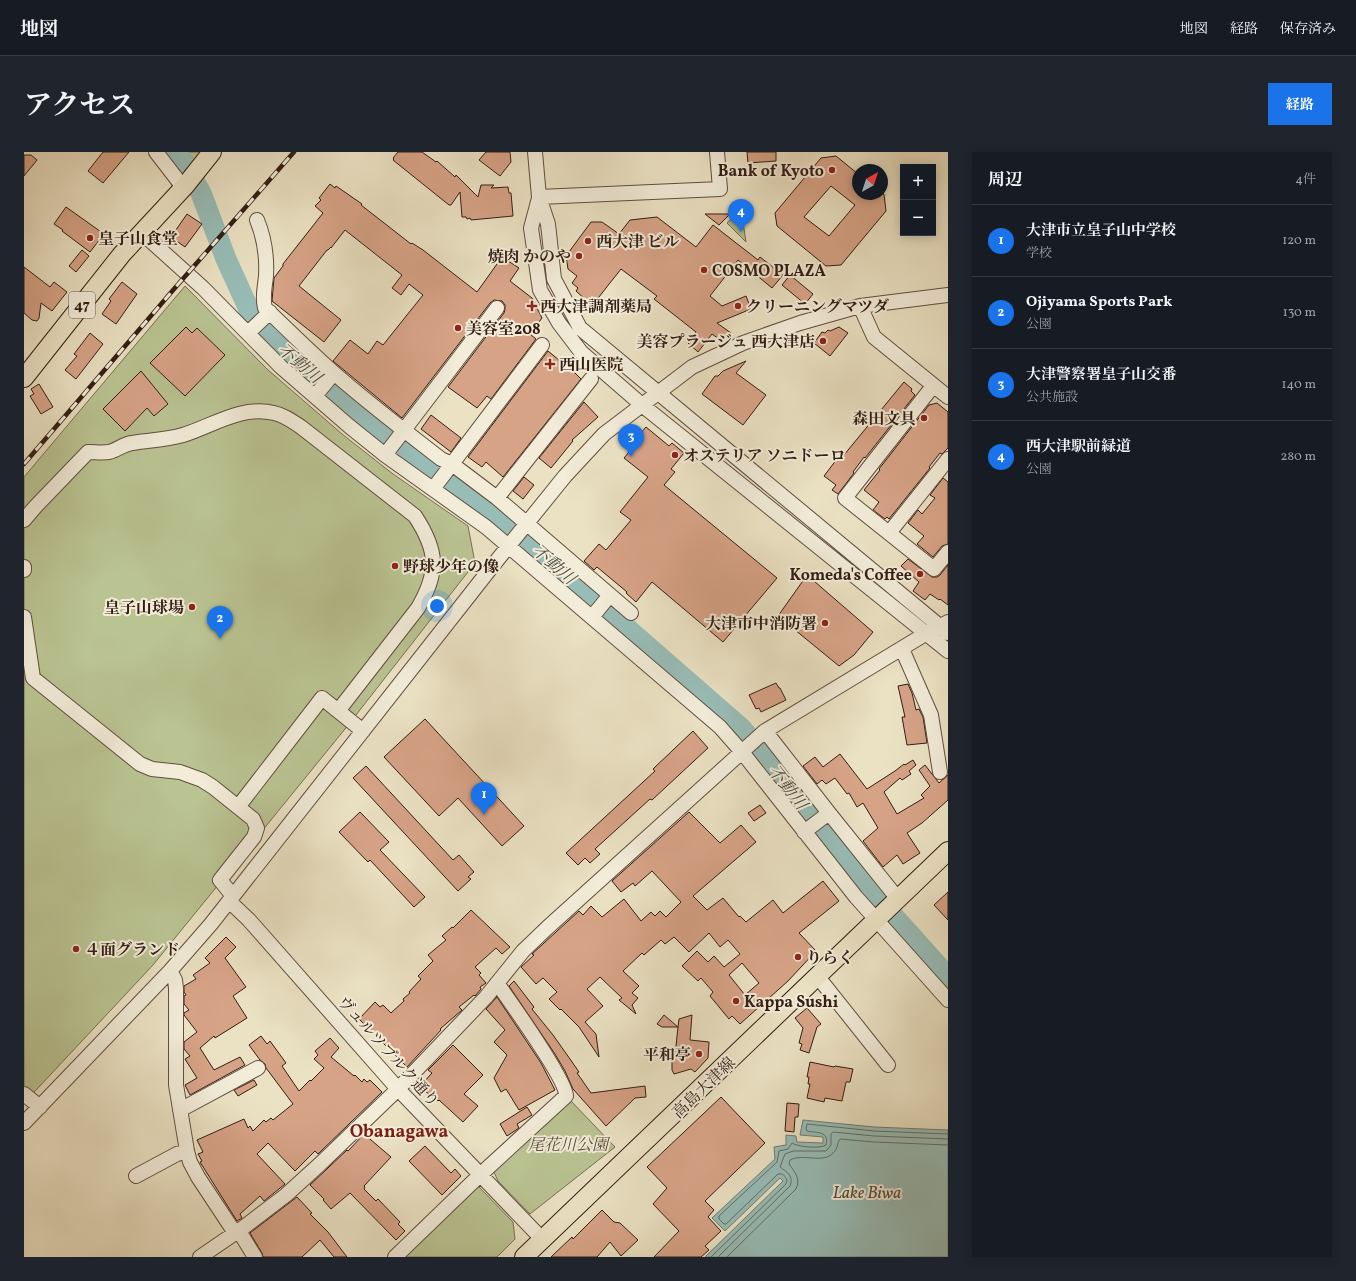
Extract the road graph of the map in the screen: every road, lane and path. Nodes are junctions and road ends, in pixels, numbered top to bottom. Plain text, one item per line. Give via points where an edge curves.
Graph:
1 (156, 152) edge
2 (212, 152) edge
3 (535, 152) edge
4 (717, 152) edge
5 (184, 186) junction
6 (539, 197) junction
7 (257, 220) dead end
8 (142, 232) junction
9 (948, 295) edge
10 (860, 306) junction
11 (497, 308) dead end
12 (269, 312) junction
13 (248, 333) junction
14 (542, 345) dead end
15 (334, 374) junction
16 (24, 377) edge
17 (591, 379) dead end
18 (934, 386) junction
19 (658, 393) junction
20 (315, 396) junction
21 (948, 397) edge
22 (642, 404) junction
23 (403, 430) junction
24 (385, 454) junction
25 (948, 459) edge
26 (452, 465) junction
27 (433, 488) junction
28 (497, 498) junction
29 (24, 520) edge
30 (527, 523) junction
31 (889, 533) junction
32 (511, 543) junction
33 (948, 552) edge
34 (24, 566) edge
35 (24, 570) edge
36 (610, 595) junction
37 (631, 612) dead end
38 (24, 617) edge
39 (592, 617) junction
40 (945, 627) edge
41 (927, 633) junction
42 (902, 649) junction
43 (948, 651) edge
44 (338, 711) junction
45 (363, 731) junction
46 (764, 733) junction
47 (744, 750) junction
48 (940, 772) dead end
49 (238, 807) junction
50 (827, 815) junction
51 (806, 830) junction
52 (948, 851) edge
53 (231, 898) junction
54 (897, 900) junction
55 (878, 918) junction
56 (170, 970) junction
57 (818, 977) junction
58 (497, 982) junction
59 (948, 1000) edge
60 (888, 1065) dead end
61 (258, 1068) dead end
62 (398, 1089) junction
63 (24, 1094) edge
64 (180, 1110) junction
65 (33, 1111) edge
66 (24, 1123) edge
67 (187, 1151) junction
68 (481, 1174) junction
69 (136, 1176) dead end
70 (237, 1232) junction
71 (543, 1240) junction
72 (200, 1257) edge
73 (255, 1257) edge
74 (395, 1257) edge
75 (524, 1257) edge

1 - 5 street
2 - 5 main road, 47
3 - 6 street
4 - 6 street via 720,189
5 - 8 main road, 47
6 - 19 street via 548,224 554,279 580,328
6 - 22 street via 531,228 540,290 559,323 581,352
7 - 12 street via 265,249 266,275 263,300
8 - 13 street via 196,280
8 - 16 main road, 47
9 - 10 street
10 - 18 street via 874,337
10 - 19 street via 744,344 692,367
11 - 23 street
12 - 13 street
12 - 15 street
13 - 20 street via 280,367
14 - 26 street
15 - 20 street
15 - 23 street
17 - 28 street
18 - 21 street
18 - 31 street via 845,498
19 - 22 street
19 - 40 street
20 - 24 street
22 - 30 street via 604,434 565,476
22 - 41 street
23 - 24 street
23 - 26 street
24 - 27 street
25 - 31 street
26 - 27 street
26 - 28 street
27 - 32 street
28 - 30 street
29 - 44 street via 88,452 110,452 132,443 168,439 246,412 274,413 288,419 415,516 430,544 432,578 427,592 418,608
30 - 32 street
30 - 36 street
31 - 33 street via 934,569
32 - 39 street
32 - 45 street
34 - 35 street
36 - 37 street
36 - 39 street
38 - 49 street via 33,678 140,764 196,778 213,786
39 - 47 street
40 - 41 street
41 - 42 street
41 - 43 street
42 - 46 street
42 - 48 street via 931,715
44 - 45 street
44 - 49 street via 322,698
45 - 53 street
46 - 47 street
46 - 50 street
47 - 51 street
47 - 58 street via 547,928
49 - 53 street, ヴュルツブルク通り via 253,819 257,828 254,838 220,880
50 - 51 street
50 - 54 street
51 - 55 street
52 - 54 main road
53 - 56 street
53 - 62 street, ヴュルツブルク通り
54 - 55 main road, 高島大津線
55 - 57 main road, 高島大津線
55 - 59 street
56 - 64 street via 176,988 176,1085
56 - 65 street
57 - 60 street
57 - 71 main road, 高島大津線
58 - 62 street via 486,997
58 - 68 street via 556,1071 565,1088 566,1096
61 - 64 street
62 - 68 street, ヴュルツブルク通り
62 - 70 street via 286,1195
63 - 65 street
64 - 67 street
65 - 66 street
67 - 69 street
67 - 70 street via 198,1177
68 - 71 street, ヴュルツブルク通り
68 - 74 street
70 - 72 street
70 - 73 street
71 - 75 main road, 高島大津線

